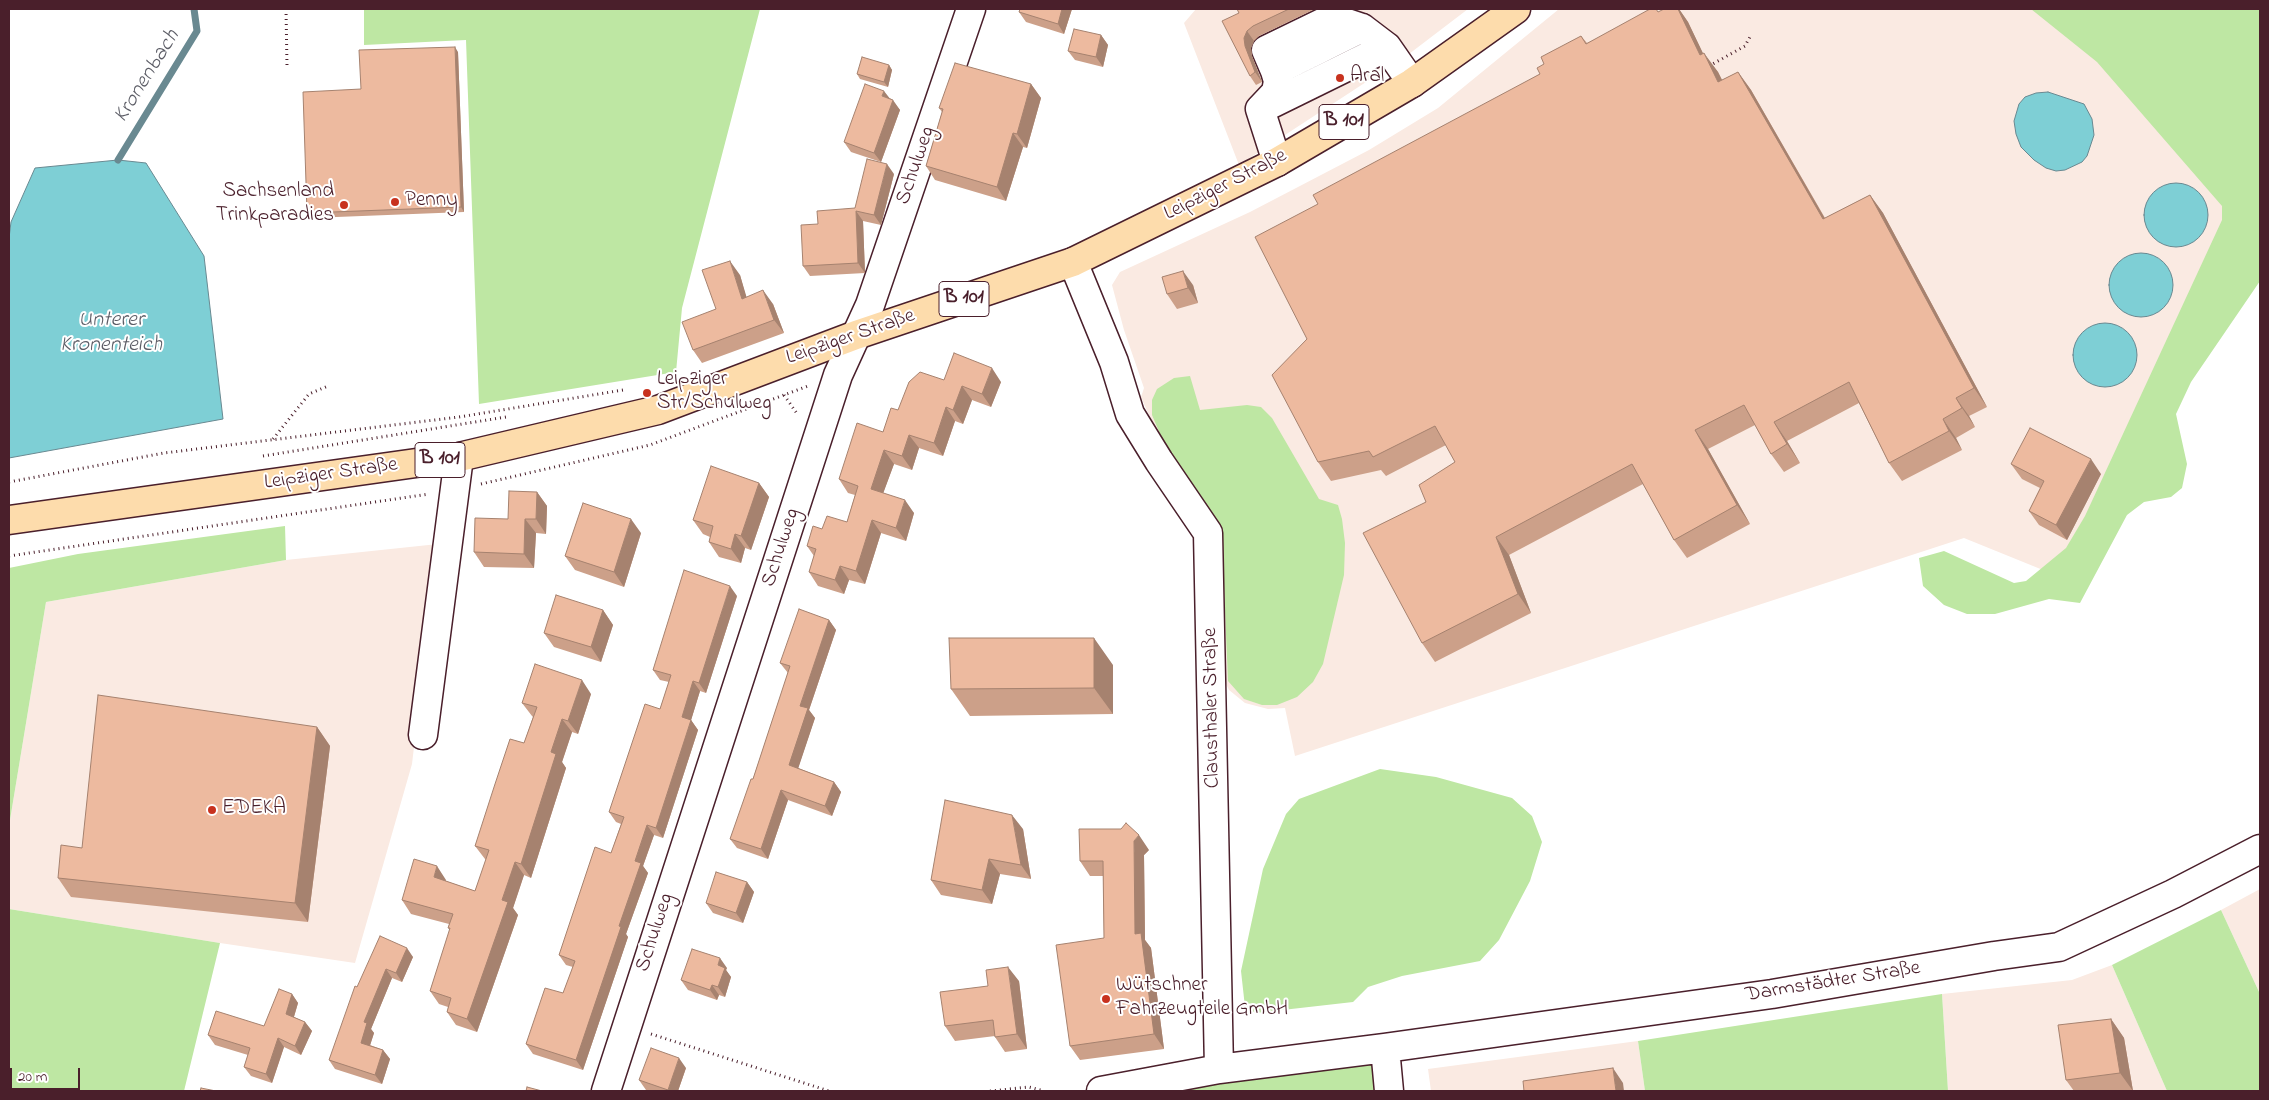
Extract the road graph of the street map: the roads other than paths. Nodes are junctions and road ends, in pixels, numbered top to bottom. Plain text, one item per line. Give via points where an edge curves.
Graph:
1 (971, 9) edge
2 (1516, 9) edge
3 (1387, 47) junction
4 (1412, 83) junction
5 (1260, 109) junction
6 (1277, 162) junction
7 (1073, 262) junction
8 (856, 335) junction
9 (459, 457) junction
10 (9, 520) edge
11 (424, 735) dead end
12 (2260, 849) edge
13 (1386, 1048) junction
14 (1219, 1068) junction
15 (606, 1091) edge
16 (1101, 1091) edge
17 (1389, 1091) edge

1 - 8 street, Schulweg via 870,305
2 - 4 main road, Leipziger Straße / B 101
3 - 4 street
3 - 5 street
3 - 5 street via 1362,28 1332,18 1274,46 1266,50 1278,81 1276,92
4 - 6 main road, Leipziger Straße / B 101
5 - 6 street
6 - 7 main road, Leipziger Straße / B 101
7 - 8 main road, Leipziger Straße / B 101
7 - 14 street, Clausthaler Straße via 1114,362 1130,414 1208,533
8 - 9 main road, Leipziger Straße / B 101 via 658,410
8 - 15 street, Schulweg via 838,375
9 - 10 main road, Leipziger Straße / B 101
9 - 11 street
12 - 13 street, Darmstädter Straße via 2059,948 1772,994
13 - 14 street, Darmstädter Straße
13 - 17 street
14 - 16 street

